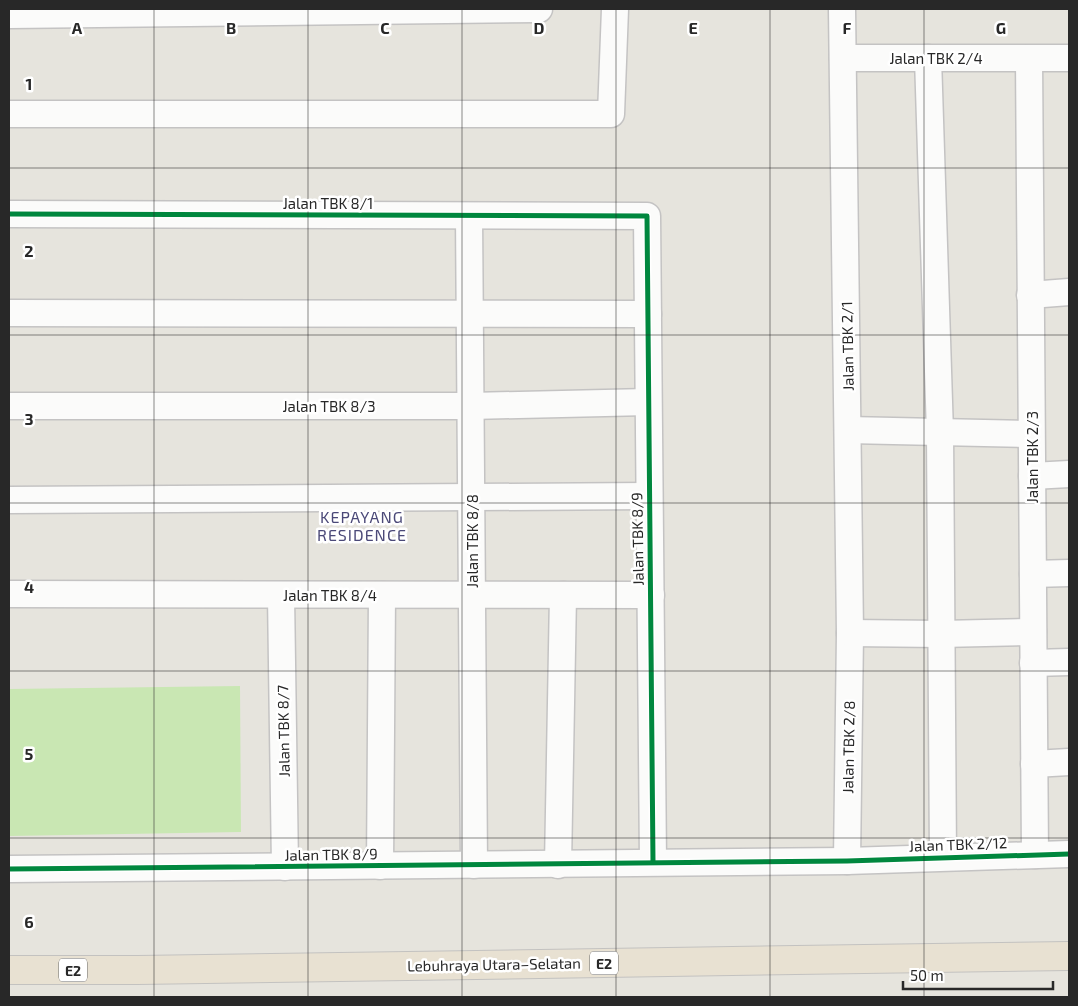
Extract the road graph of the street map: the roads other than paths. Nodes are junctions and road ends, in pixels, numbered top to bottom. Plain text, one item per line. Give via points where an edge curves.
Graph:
1 (539, 9) edge
2 (615, 9) edge
3 (842, 9) edge
4 (9, 15) edge
5 (843, 58) junction
6 (928, 58) junction
7 (1029, 58) junction
8 (1069, 58) edge
9 (9, 114) edge
10 (9, 214) edge
11 (469, 216) junction
12 (647, 216) joint
13 (1069, 292) edge
14 (1030, 296) junction
15 (9, 313) edge
16 (470, 314) junction
17 (648, 314) junction
18 (648, 402) junction
19 (9, 406) edge
20 (471, 406) junction
21 (848, 430) junction
22 (940, 433) junction
23 (1031, 434) junction
24 (1069, 474) edge
25 (1032, 476) junction
26 (649, 496) junction
27 (472, 497) junction
28 (9, 500) edge
29 (1069, 573) edge
30 (1033, 574) junction
31 (9, 594) edge
32 (281, 594) junction
33 (382, 594) junction
34 (472, 595) junction
35 (563, 595) junction
36 (650, 595) junction
37 (1033, 632) junction
38 (850, 633) junction
39 (941, 634) junction
40 (1069, 662) edge
41 (1033, 663) junction
42 (1069, 762) edge
43 (1034, 764) junction
44 (1069, 854) edge
45 (1034, 855) junction
46 (943, 857) junction
47 (847, 861) junction
48 (653, 862) junction
49 (474, 865) junction
50 (558, 865) junction
51 (380, 866) junction
52 (285, 867) junction
53 (9, 869) edge
54 (1069, 956) edge
55 (9, 970) edge

1 - 4 street
2 - 9 street via 611,114
3 - 5 street, Jalan TBK 2/1
5 - 6 street, Jalan TBK 2/4
5 - 21 street, Jalan TBK 2/1
6 - 7 street, Jalan TBK 2/4
6 - 22 street
7 - 8 street, Jalan TBK 2/4
7 - 14 street, Jalan TBK 2/3
10 - 11 street, Jalan TBK 8/1
11 - 12 street, Jalan TBK 8/1
11 - 16 street, Jalan TBK 8/8
12 - 17 street, Jalan TBK 8/9
13 - 14 street
14 - 23 street, Jalan TBK 2/3
15 - 16 street
16 - 17 street
16 - 20 street, Jalan TBK 8/8
17 - 18 street, Jalan TBK 8/9
18 - 20 street, Jalan TBK 8/3
18 - 26 street, Jalan TBK 8/9
19 - 20 street, Jalan TBK 8/3
20 - 27 street, Jalan TBK 8/8
21 - 22 street
21 - 38 street, Jalan TBK 2/1
22 - 23 street
22 - 39 street
23 - 25 street, Jalan TBK 2/3
24 - 25 street
25 - 30 street, Jalan TBK 2/3
26 - 27 street
26 - 36 street, Jalan TBK 8/9
27 - 28 street
27 - 34 street, Jalan TBK 8/8
29 - 30 street
30 - 37 street, Jalan TBK 2/3
31 - 32 street, Jalan TBK 8/4
32 - 33 street, Jalan TBK 8/4
32 - 52 street, Jalan TBK 8/7
33 - 34 street, Jalan TBK 8/4
33 - 51 street
34 - 35 street, Jalan TBK 8/4
34 - 49 street, Jalan TBK 8/8
35 - 36 street, Jalan TBK 8/4
35 - 50 street
36 - 48 street, Jalan TBK 8/9
37 - 39 street
37 - 41 street, Jalan TBK 2/3
38 - 39 street
38 - 47 street, Jalan TBK 2/8
39 - 46 street
40 - 41 street
41 - 43 street, Jalan TBK 2/3
42 - 43 street
43 - 45 street, Jalan TBK 2/3
44 - 45 street, Jalan TBK 2/12
45 - 46 street, Jalan TBK 2/12
46 - 47 street, Jalan TBK 2/12
47 - 48 street, Jalan TBK 8/9
48 - 50 street, Jalan TBK 8/9
49 - 50 street, Jalan TBK 8/9
49 - 51 street, Jalan TBK 8/9
51 - 52 street, Jalan TBK 8/9
52 - 53 street, Jalan TBK 8/9
54 - 55 highway, Lebuhraya Utara–Selatan / E2

